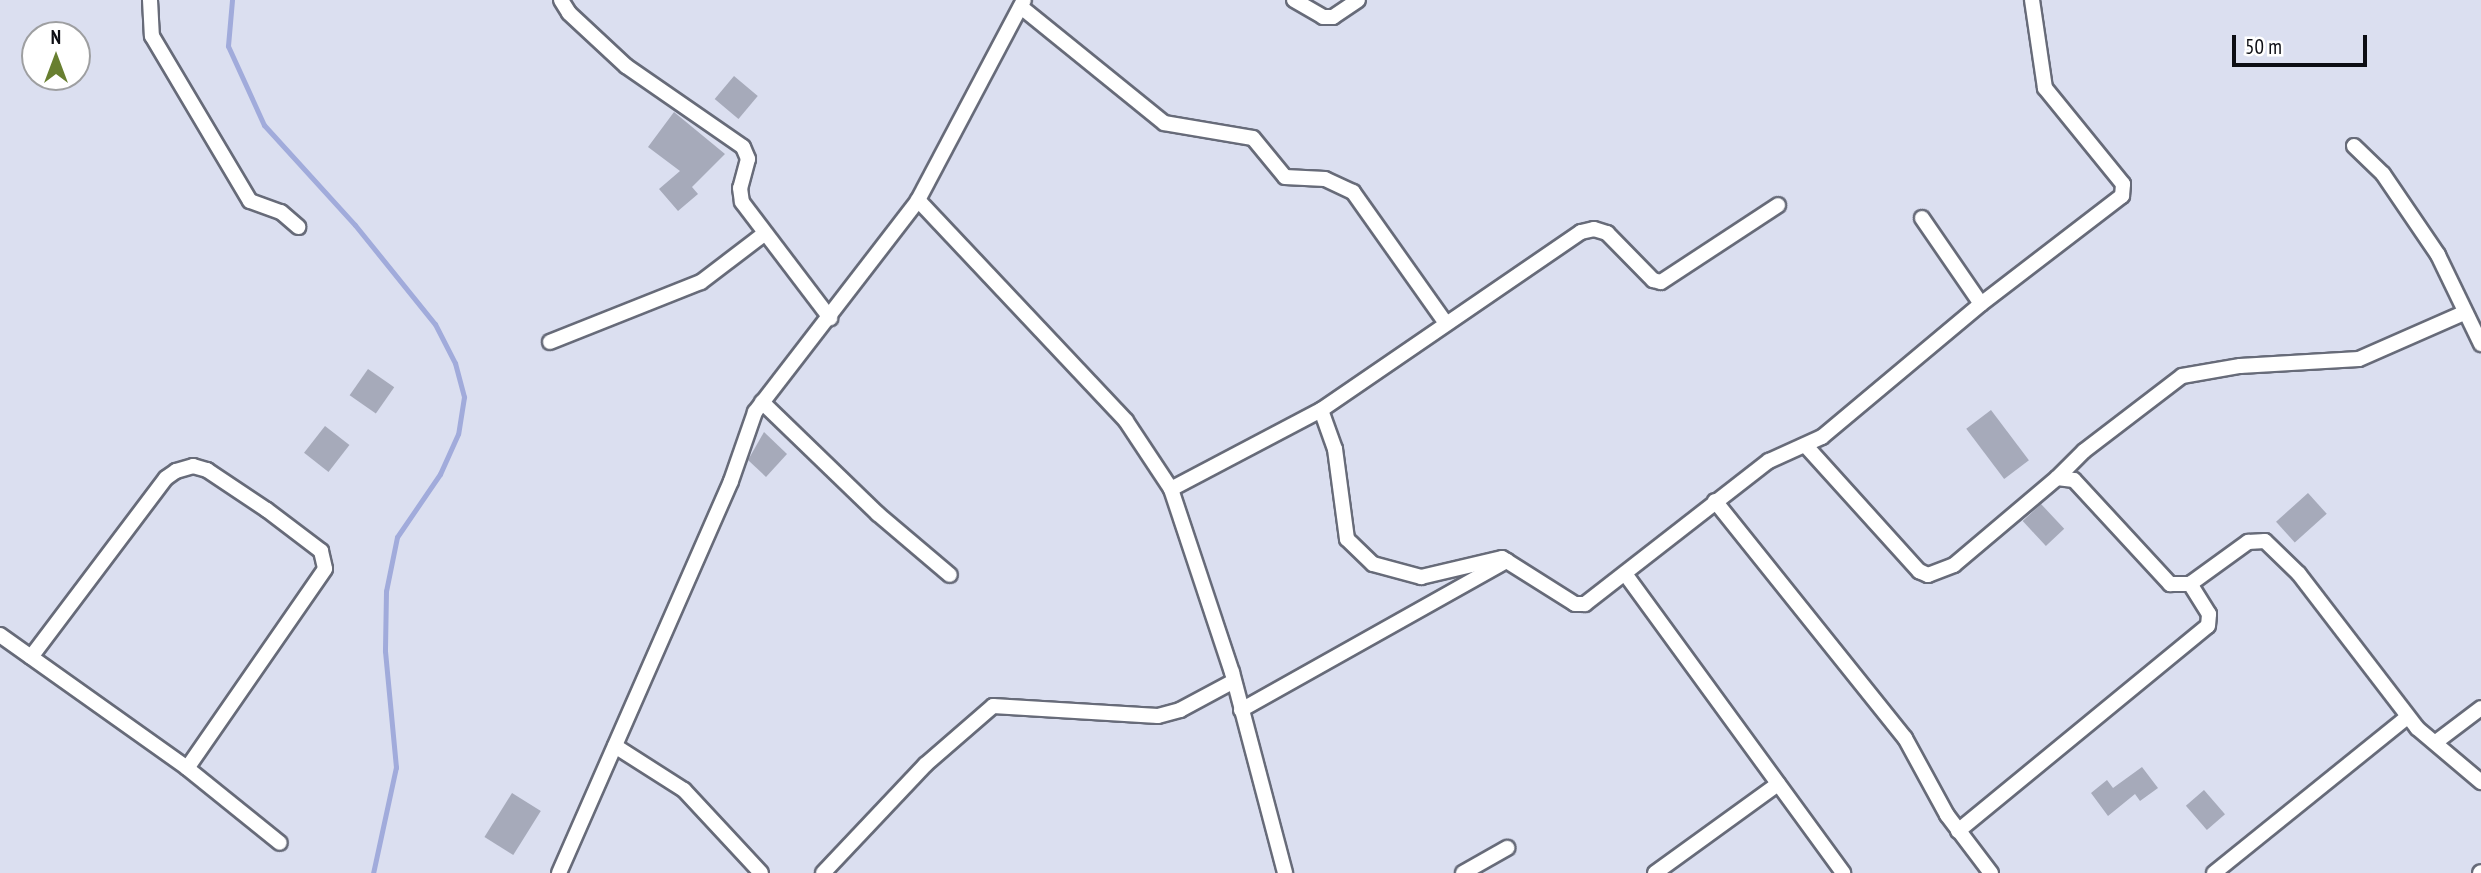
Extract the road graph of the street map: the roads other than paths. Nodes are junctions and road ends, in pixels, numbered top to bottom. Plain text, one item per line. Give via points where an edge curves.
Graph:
1 (150, 0) edge
2 (561, 0) edge
3 (1294, 0) edge
4 (1358, 0) edge
5 (2032, 0) edge
6 (1023, 3) edge
7 (2354, 146) dead end
8 (918, 200) junction
9 (1778, 205) dead end
10 (1922, 218) dead end
11 (298, 227) dead end
12 (764, 234) junction
13 (1981, 304) junction
14 (2463, 313) junction
15 (830, 318) junction
16 (1445, 322) junction
17 (551, 342) dead end
18 (2481, 344) edge
19 (762, 402) junction
20 (1321, 410) junction
21 (1806, 446) junction
22 (2057, 478) junction
23 (1171, 489) junction
24 (1715, 501) junction
25 (1507, 561) junction
26 (950, 575) dead end
27 (1626, 575) junction
28 (2190, 584) junction
29 (0, 635) edge
30 (31, 657) junction
31 (1234, 681) junction
32 (2481, 708) edge
33 (1241, 710) junction
34 (2407, 717) junction
35 (2436, 743) junction
36 (615, 746) junction
37 (187, 768) junction
38 (2481, 782) edge
39 (1778, 784) junction
40 (1958, 831) junction
41 (280, 843) dead end
42 (1507, 848) dead end
43 (559, 873) edge
44 (761, 873) edge
45 (823, 873) edge
46 (1285, 873) edge
47 (1463, 873) edge
48 (1655, 873) edge
49 (1843, 873) edge
50 (1991, 873) edge
51 (2214, 873) edge

1 - 11 street via 152,36 242,189 250,201 281,212
2 - 12 street via 626,66 734,137 748,159 740,188 742,202
3 - 4 street via 1323,17 1333,17
5 - 13 street via 2045,88 2124,191
6 - 8 street
6 - 16 street via 1164,123 1253,138 1285,177 1325,179 1353,192
7 - 14 street via 2383,174 2438,256
8 - 15 street
8 - 23 street via 1125,421
9 - 16 street via 1661,282 1653,280 1607,233 1581,232
10 - 13 street
12 - 15 street
12 - 17 street via 701,282
13 - 21 street
14 - 18 street
14 - 22 street via 2359,359 2240,366 2182,376 2084,451
15 - 19 street
16 - 20 street
19 - 26 street via 878,514
19 - 36 street
20 - 23 street
20 - 25 street via 1335,449 1347,539 1356,551 1395,573 1421,577 1491,558
21 - 22 street via 1919,571 1928,575 1954,565
21 - 24 street via 1769,461
22 - 28 street via 2074,480 2165,581
23 - 31 street
24 - 27 street
24 - 40 street via 1905,738
25 - 27 street via 1575,604 1585,604
25 - 33 street
27 - 39 street
28 - 34 street via 2248,542 2265,541 2299,574
28 - 40 street via 2209,614 2208,626
29 - 30 street
30 - 37 street
30 - 37 street via 166,478 177,471 193,466 207,470 267,510 321,551 325,569
31 - 33 street
31 - 45 street via 1180,710 1158,716 993,706 925,765
32 - 35 street
33 - 46 street
34 - 35 street
34 - 51 street
35 - 38 street
36 - 43 street
36 - 44 street via 684,790
37 - 41 street
39 - 48 street
39 - 49 street
40 - 50 street
42 - 47 street

